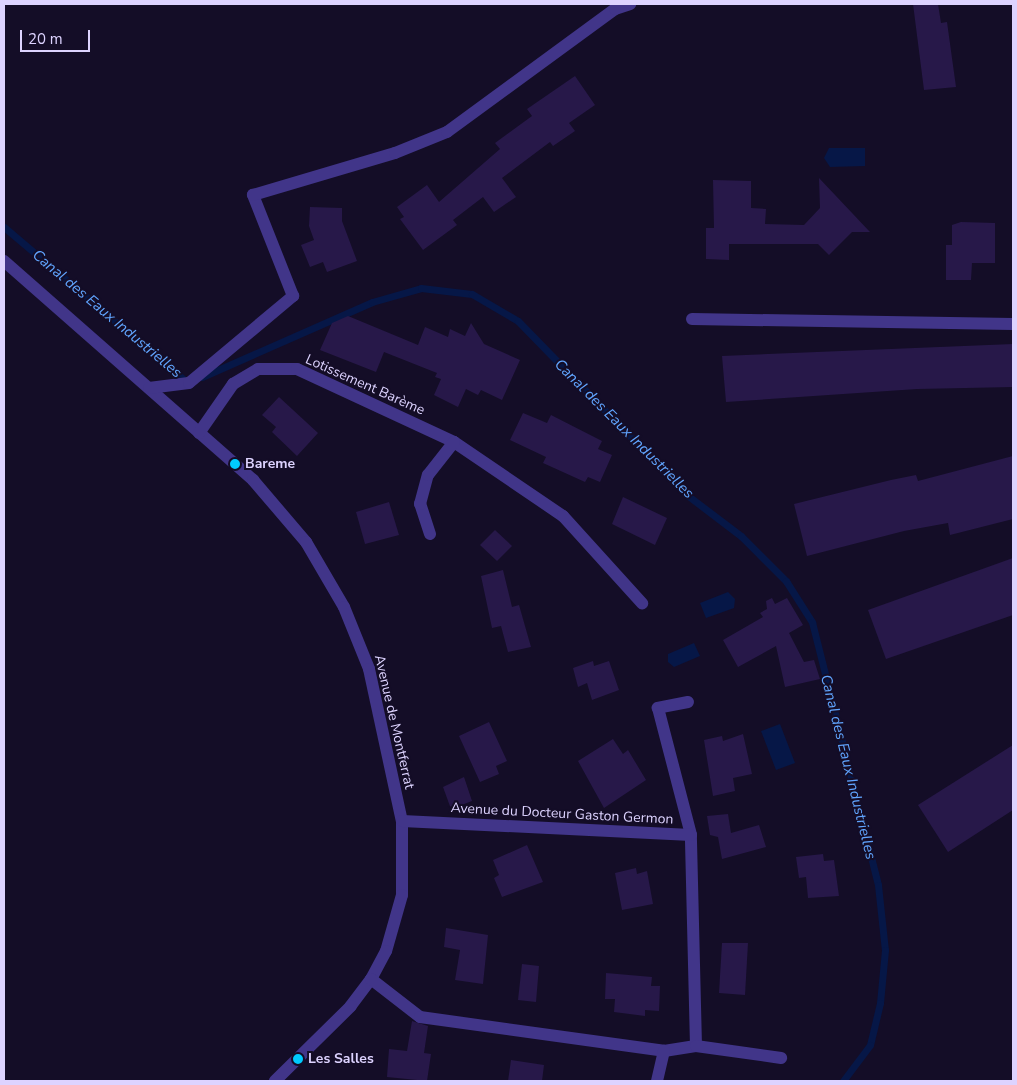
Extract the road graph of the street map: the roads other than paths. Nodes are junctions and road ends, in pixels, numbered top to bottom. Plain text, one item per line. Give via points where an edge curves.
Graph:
1 (630, 4) edge
2 (4, 261) edge
3 (692, 319) dead end
4 (1013, 324) edge
5 (149, 388) junction
6 (199, 433) junction
7 (454, 442) junction
8 (430, 534) dead end
9 (642, 603) dead end
10 (688, 702) dead end
11 (402, 821) junction
12 (691, 834) junction
13 (371, 979) junction
14 (696, 1046) junction
15 (664, 1051) junction
16 (781, 1058) dead end
17 (275, 1081) edge
18 (657, 1081) edge

1 - 5 street via 616,8 447,132 395,153 253,195 293,296 188,383
2 - 5 street, Avenue de Montferrat
3 - 4 street
5 - 6 street, Avenue de Montferrat
6 - 7 street, Lotissement Barème via 233,384 258,369 297,369
6 - 11 street, Avenue de Montferrat via 253,480 306,542 344,607 369,669
7 - 8 street via 428,475 420,504
7 - 9 street, Lotissement Barème via 563,516
10 - 12 street via 658,708
11 - 12 street, Avenue du Docteur Gaston Germon
11 - 13 street, Avenue de Montferrat via 402,895 386,951
12 - 14 street, Avenue du Docteur Gaston Germon
13 - 15 street via 420,1017
13 - 17 street, Avenue de Montferrat via 351,1006
14 - 15 street
14 - 16 street
15 - 18 street

